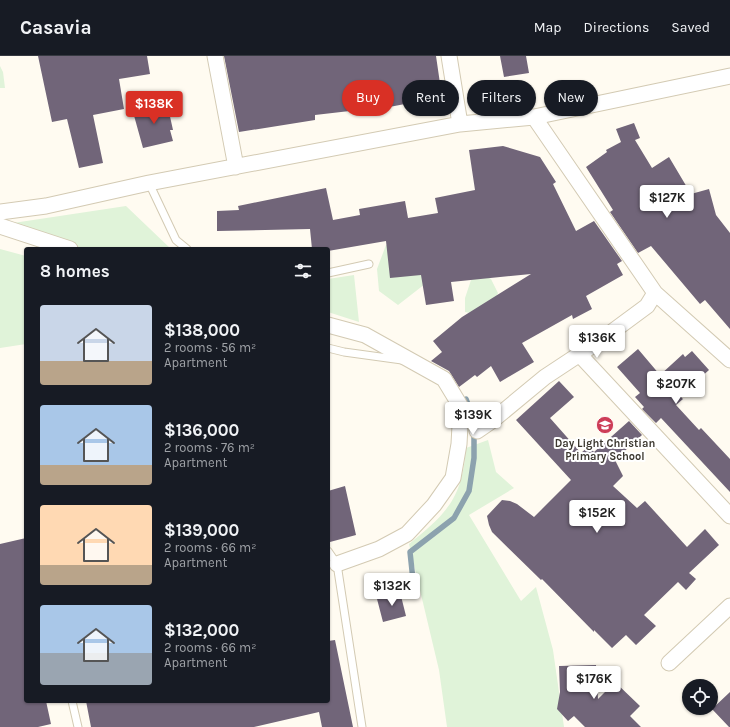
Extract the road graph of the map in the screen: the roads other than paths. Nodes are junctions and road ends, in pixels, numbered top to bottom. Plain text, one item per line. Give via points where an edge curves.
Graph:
1 (215, 56) edge
2 (449, 56) edge
3 (730, 76) edge
4 (534, 117) junction
5 (460, 124) junction
6 (236, 167) junction
7 (149, 183) junction
8 (0, 212) edge
9 (0, 226) edge
10 (64, 247) edge
11 (185, 247) edge
12 (369, 264) dead end
13 (330, 273) edge
14 (655, 293) junction
15 (330, 326) edge
16 (330, 348) edge
17 (579, 354) junction
18 (730, 360) edge
19 (414, 362) junction
20 (476, 431) dead end
21 (730, 516) edge
22 (330, 553) edge
23 (337, 564) junction
24 (730, 606) edge
25 (669, 663) dead end
26 (72, 703) edge
27 (78, 727) edge
28 (362, 727) edge

1 - 6 street
2 - 5 street
3 - 4 street
4 - 5 street
4 - 14 street
5 - 6 street
6 - 7 street
7 - 8 street via 46,206
7 - 11 lane via 176,240
9 - 10 street
12 - 13 lane
14 - 17 street via 647,306
14 - 18 street
15 - 19 street via 365,335
16 - 19 lane
17 - 20 street
17 - 21 street
19 - 23 street via 444,379 461,407 459,444 453,478 434,505 407,534 379,549
22 - 23 lane
23 - 28 lane
24 - 25 street
26 - 27 lane

